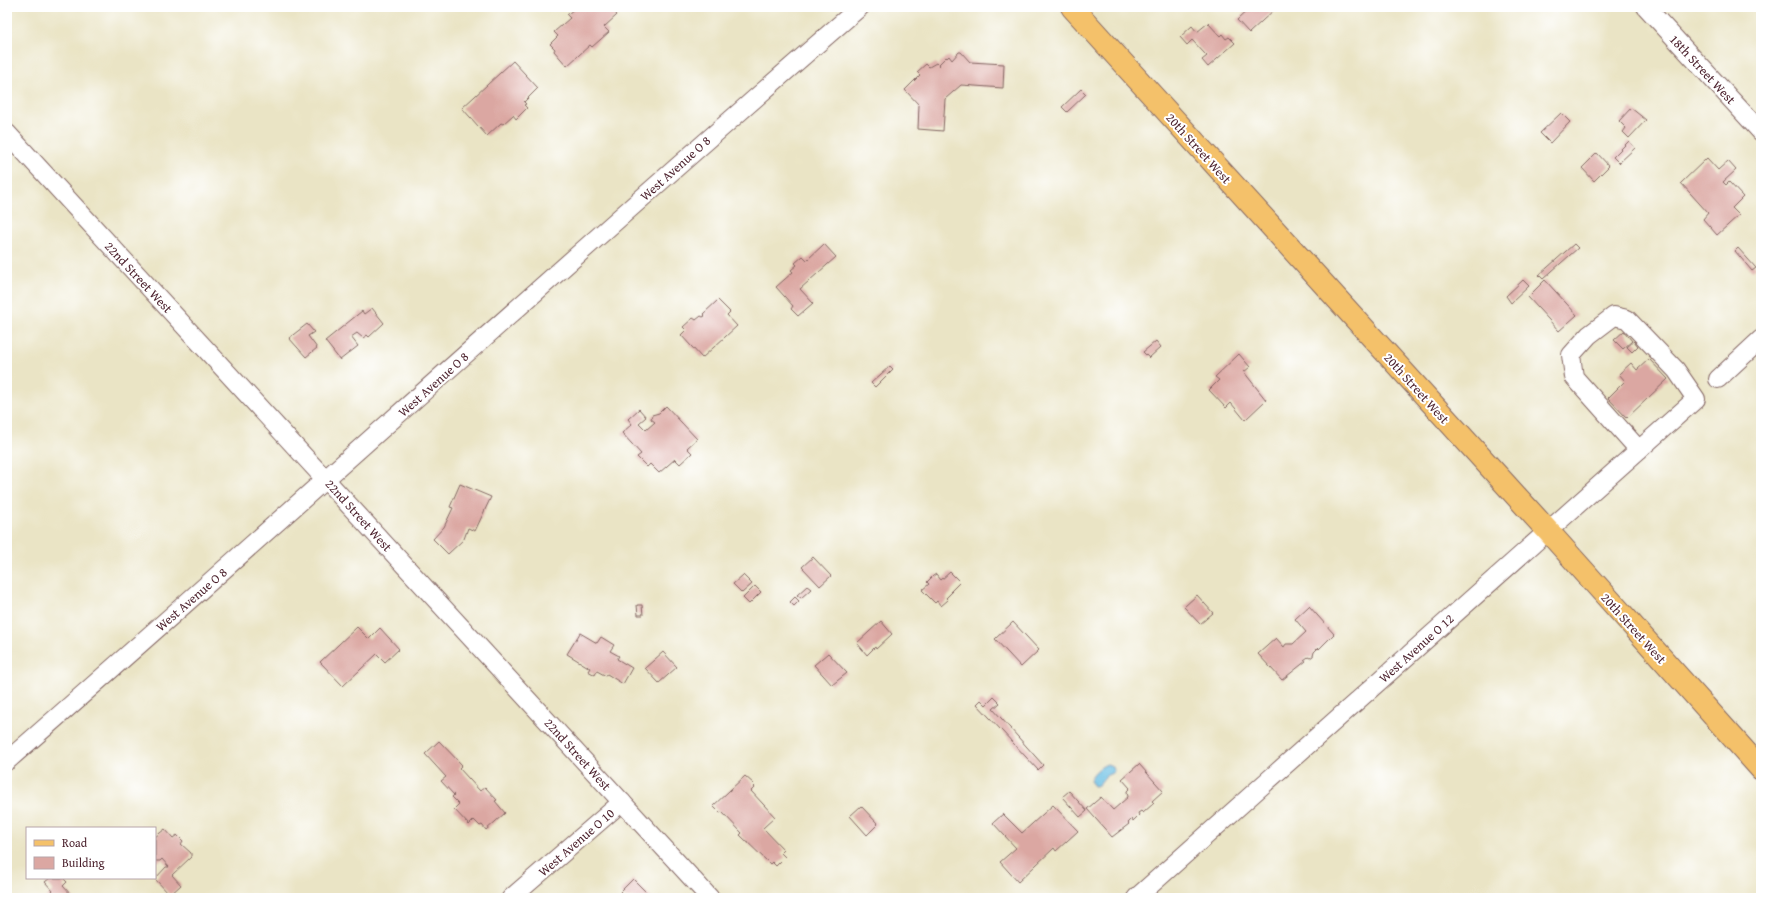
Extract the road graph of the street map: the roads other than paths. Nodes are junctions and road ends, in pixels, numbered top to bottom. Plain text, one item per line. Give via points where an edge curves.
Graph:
1 (860, 7) edge
2 (1072, 7) edge
3 (1646, 7) edge
4 (1761, 132) edge
5 (7, 133) edge
6 (1761, 339) edge
7 (1718, 379) dead end
8 (1639, 450) junction
9 (326, 479) junction
10 (1548, 531) junction
11 (7, 761) edge
12 (1761, 769) edge
13 (622, 802) junction
14 (511, 898) edge
15 (710, 898) edge
16 (1136, 898) edge

1 - 9 street, West Avenue O 8 via 724,124
2 - 10 main road, 20th Street West
3 - 4 street, 18th Street West
5 - 9 street, 22nd Street West
6 - 7 street
8 - 8 street, West Avenue O 12 via 1696,399 1676,370 1627,319 1614,316 1589,335 1571,355 1574,377
8 - 10 street, West Avenue O 12
9 - 11 street, West Avenue O 8
9 - 13 street, 22nd Street West
10 - 12 main road, 20th Street West
10 - 16 street, West Avenue O 12
13 - 14 street, West Avenue O 10
13 - 15 street, 22nd Street West

